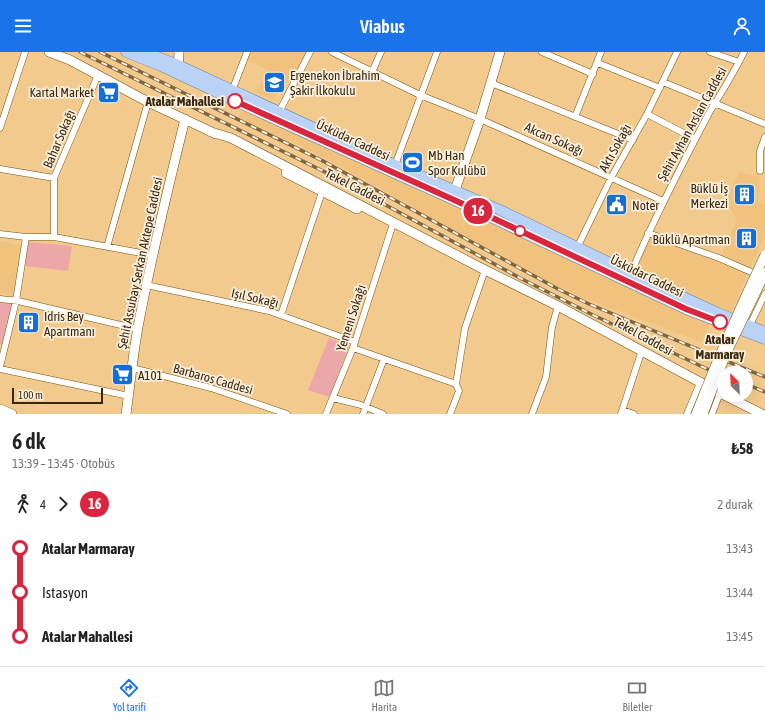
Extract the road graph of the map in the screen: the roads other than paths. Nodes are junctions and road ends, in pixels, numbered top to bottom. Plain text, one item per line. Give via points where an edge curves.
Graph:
1 (25, 52) edge
2 (49, 52) edge
3 (126, 52) edge
4 (145, 52) edge
5 (179, 52) edge
6 (247, 52) edge
7 (310, 52) edge
8 (332, 52) edge
9 (381, 52) edge
10 (437, 52) edge
11 (500, 52) edge
12 (542, 52) edge
13 (601, 52) edge
14 (676, 52) edge
15 (710, 52) edge
16 (744, 52) edge
17 (740, 62) junction
18 (598, 63) junction
19 (178, 70) junction
20 (372, 72) junction
21 (593, 74) junction
22 (98, 75) junction
23 (491, 83) junction
24 (661, 85) junction
25 (232, 91) junction
26 (420, 95) junction
27 (148, 102) junction
28 (714, 104) junction
29 (647, 114) junction
30 (278, 116) junction
31 (574, 117) junction
32 (480, 118) junction
33 (185, 119) junction
34 (765, 124) edge
35 (0, 128) edge
36 (211, 132) junction
37 (765, 137) edge
38 (696, 139) junction
39 (633, 140) junction
40 (395, 165) junction
41 (0, 169) edge
42 (760, 171) dead end
43 (612, 176) junction
44 (54, 178) junction
45 (322, 192) junction
46 (453, 194) junction
47 (663, 201) junction
48 (392, 227) junction
49 (648, 233) junction
50 (0, 234) edge
51 (26, 237) junction
52 (54, 237) junction
53 (107, 247) junction
54 (575, 251) junction
55 (152, 255) junction
56 (765, 255) edge
57 (485, 270) junction
58 (765, 273) edge
59 (631, 274) junction
60 (765, 278) edge
61 (146, 285) junction
62 (765, 294) edge
63 (0, 299) edge
64 (16, 301) junction
65 (558, 306) junction
66 (281, 315) junction
67 (138, 329) junction
68 (748, 329) junction
69 (765, 332) edge
70 (765, 339) edge
71 (354, 345) junction
72 (642, 350) junction
73 (384, 359) junction
74 (0, 368) edge
75 (132, 368) junction
76 (700, 383) junction
77 (456, 384) junction
78 (717, 391) edge
79 (129, 396) junction
80 (332, 398) junction
81 (719, 402) edge
82 (739, 402) edge
83 (0, 409) edge
84 (365, 411) edge
85 (621, 412) edge
86 (12, 414) edge
87 (126, 414) edge
88 (287, 414) edge
89 (326, 414) edge
90 (382, 414) edge
91 (450, 414) edge
92 (532, 414) edge
93 (634, 414) edge
94 (687, 414) edge
95 (696, 414) edge
96 (703, 414) edge
97 (712, 414) edge
98 (762, 414) edge

1 - 35 street
2 - 22 street, Tekel Caddesi
3 - 19 main road, Üsküdar Caddesi
4 - 19 main road, Üsküdar Caddesi
5 - 19 street
6 - 25 street
7 - 30 street
8 - 20 street, Akcan Sokağı
9 - 20 street
10 - 26 street
11 - 23 street
12 - 21 street
13 - 18 street
14 - 24 street, Aktı Sokağı
15 - 17 street
16 - 17 street, Şehit Ayhan Arslan Caddesi
17 - 28 street, Şehit Ayhan Arslan Caddesi
18 - 21 street
18 - 24 street
19 - 25 main road, Üsküdar Caddesi
19 - 30 main road, Üsküdar Caddesi
20 - 26 street, Akcan Sokağı
21 - 31 street
22 - 27 street, Tekel Caddesi
22 - 44 street, Bahar Sokağı
23 - 31 street
23 - 32 street
24 - 28 street
24 - 29 street, Aktı Sokağı
25 - 30 main road, Üsküdar Caddesi
26 - 32 street, Akcan Sokağı
26 - 40 street
27 - 33 street, Tekel Caddesi
27 - 53 street
28 - 34 street
28 - 38 street, Şehit Ayhan Arslan Caddesi
29 - 38 street
29 - 39 street, Aktı Sokağı
30 - 40 main road, Üsküdar Caddesi
30 - 46 main road, Üsküdar Caddesi
31 - 39 street
32 - 43 street, Akcan Sokağı
32 - 46 street
33 - 36 street, Tekel Caddesi
33 - 55 street, Şehit Assubay Serkan Aktepe Caddesi
36 - 45 street, Tekel Caddesi
36 - 57 street, Tekel Caddesi via 231,138
37 - 42 street via 760,151
38 - 47 street, Şehit Ayhan Arslan Caddesi
39 - 43 street, Aktı Sokağı
40 - 46 main road, Üsküdar Caddesi
41 - 44 street
43 - 47 street, Akcan Sokağı
43 - 54 street, Aktı Sokağı
44 - 52 street, Bahar Sokağı
45 - 48 street, Tekel Caddesi
45 - 66 street
46 - 54 main road, Üsküdar Caddesi
47 - 49 street, Şehit Ayhan Arslan Caddesi
48 - 57 street, Tekel Caddesi
48 - 71 street, Yemeni Sokağı
49 - 59 street, Şehit Ayhan Arslan Caddesi
49 - 60 street via 719,258
50 - 51 street
51 - 52 street
51 - 64 street
52 - 53 street
53 - 55 street
54 - 59 main road, Üsküdar Caddesi
54 - 68 main road, Üsküdar Caddesi via 686,309
55 - 61 street, Şehit Assubay Serkan Aktepe Caddesi
56 - 95 street, bridge via 716,360
57 - 65 street, Tekel Caddesi
57 - 77 street via 465,328
58 - 96 street, bridge via 726,354
59 - 68 main road, Üsküdar Caddesi
61 - 66 street, Işıl Sokağı
61 - 67 street, Şehit Assubay Serkan Aktepe Caddesi
62 - 68 street
63 - 64 street
64 - 67 street
64 - 74 street
65 - 72 street, Tekel Caddesi
65 - 92 street via 552,327 546,377
66 - 71 street, Işıl Sokağı
67 - 75 street, Şehit Assubay Serkan Aktepe Caddesi
68 - 69 main road, Üsküdar Caddesi
68 - 70 main road, Üsküdar Caddesi
71 - 73 street, Işıl Sokağı
71 - 80 street, Yemeni Sokağı
72 - 76 street, Tekel Caddesi
72 - 85 street
73 - 77 street, Işıl Sokağı
73 - 84 street
74 - 79 street
75 - 79 street, Şehit Assubay Serkan Aktepe Caddesi
75 - 88 street, Barbaros Caddesi via 212,388
76 - 78 street, Tekel Caddesi
76 - 94 street
77 - 91 street via 459,391
79 - 87 street, Şehit Assubay Serkan Aktepe Caddesi
80 - 84 street
80 - 89 street, Yemeni Sokağı
81 - 97 street
82 - 98 street, Tekel Caddesi
83 - 86 street
84 - 90 street
85 - 93 street

